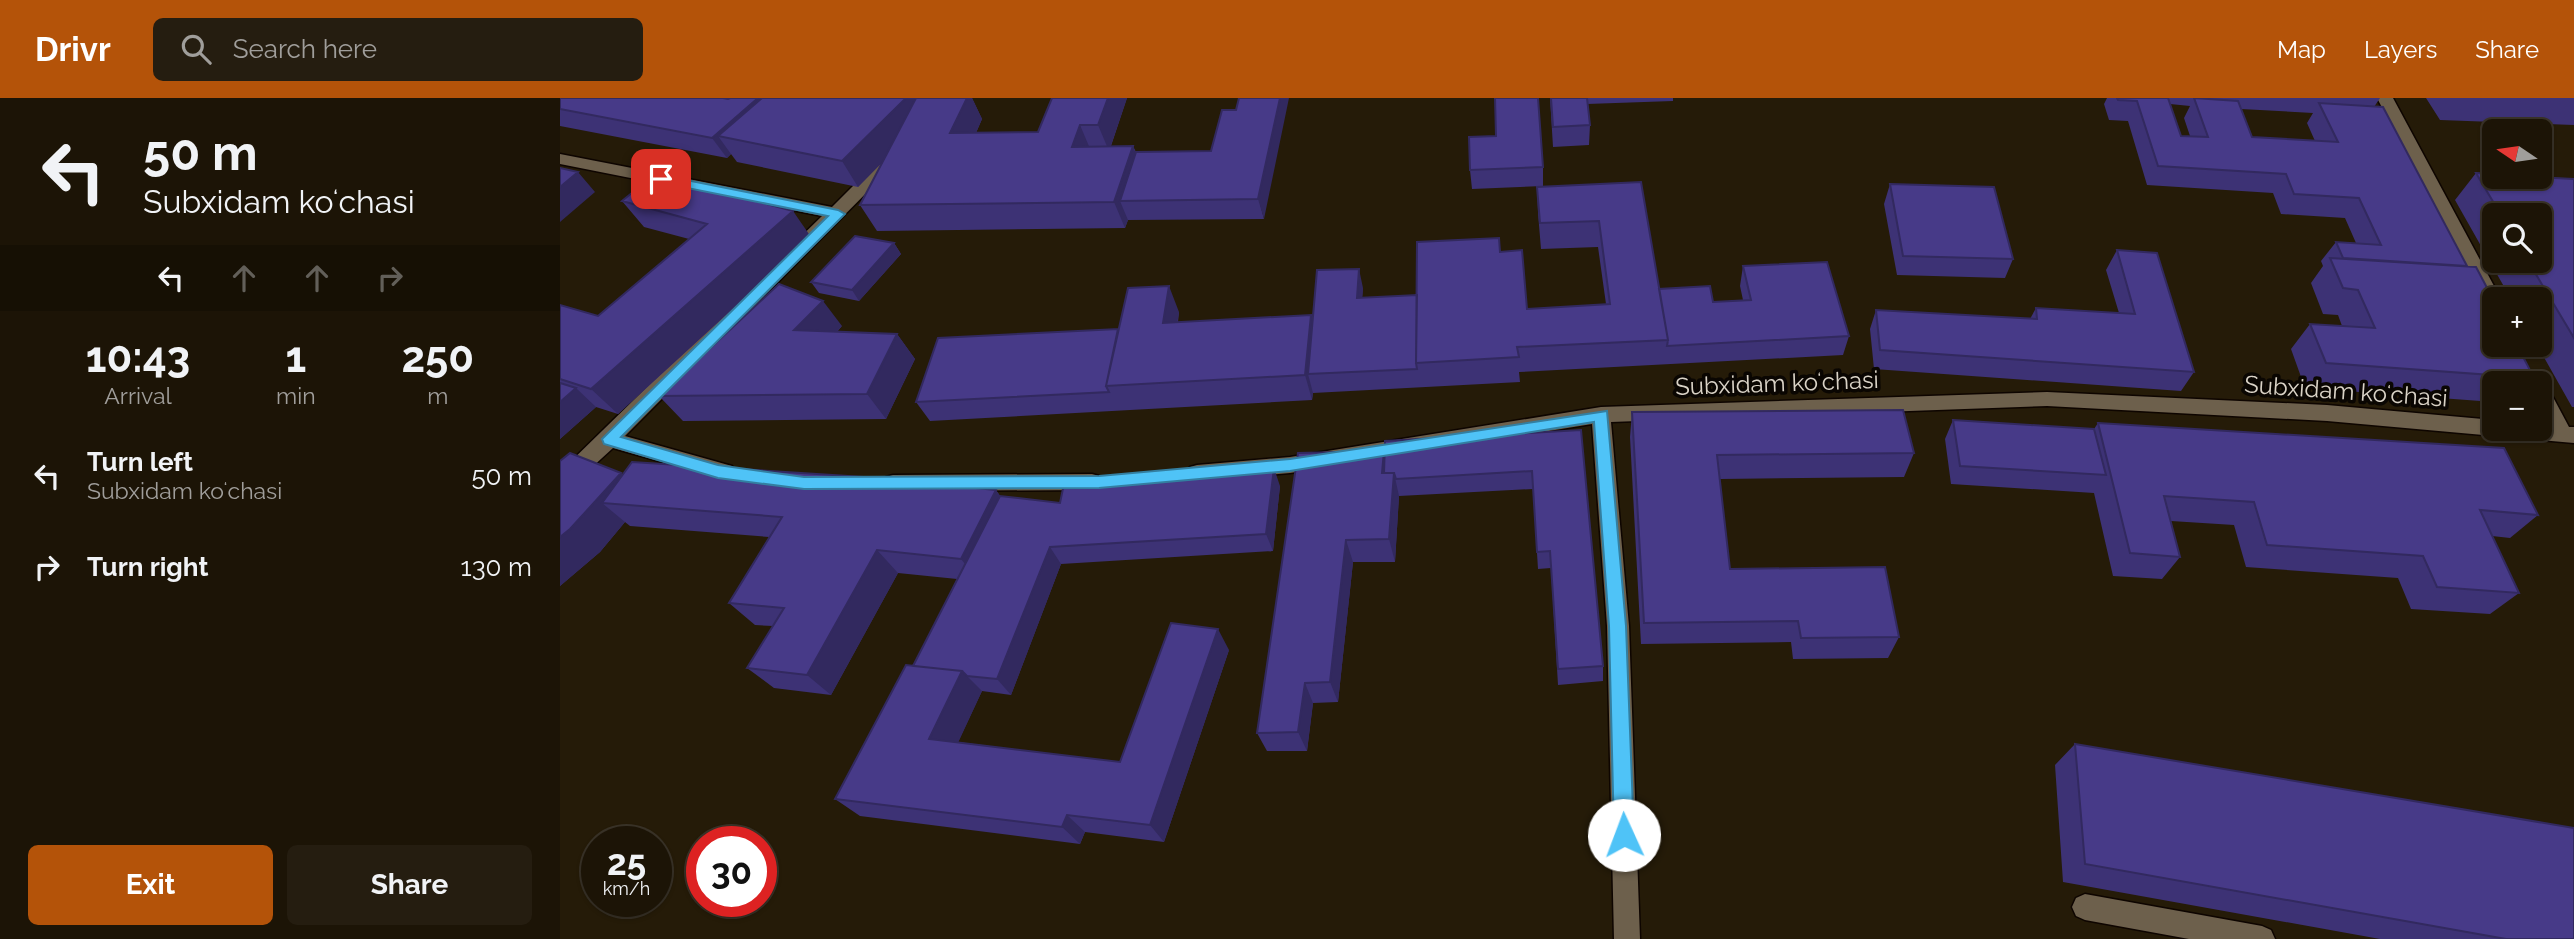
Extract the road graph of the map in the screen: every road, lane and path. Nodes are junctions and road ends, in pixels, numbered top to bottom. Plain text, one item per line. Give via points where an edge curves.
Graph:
1 (2385, 98) edge
2 (912, 137) edge
3 (560, 159) edge
4 (838, 214) junction
5 (2485, 287) edge
6 (2552, 408) edge
7 (1601, 415) junction
8 (2482, 427) edge
9 (2569, 435) edge
10 (610, 439) junction
11 (743, 475) edge
12 (1181, 475) edge
13 (1113, 481) edge
14 (872, 483) edge
15 (560, 484) edge
16 (2085, 907) dead end
17 (1627, 939) edge
18 (2262, 939) edge

1 - 5 street
2 - 4 street
3 - 4 street
4 - 10 street
6 - 9 street
7 - 8 street, Subxidam koʻchasi via 2047,399 2327,413
7 - 12 street, Subxidam koʻchasi via 1290,465
7 - 17 street via 1618,626
10 - 11 street
10 - 15 street
13 - 14 street
16 - 18 street

